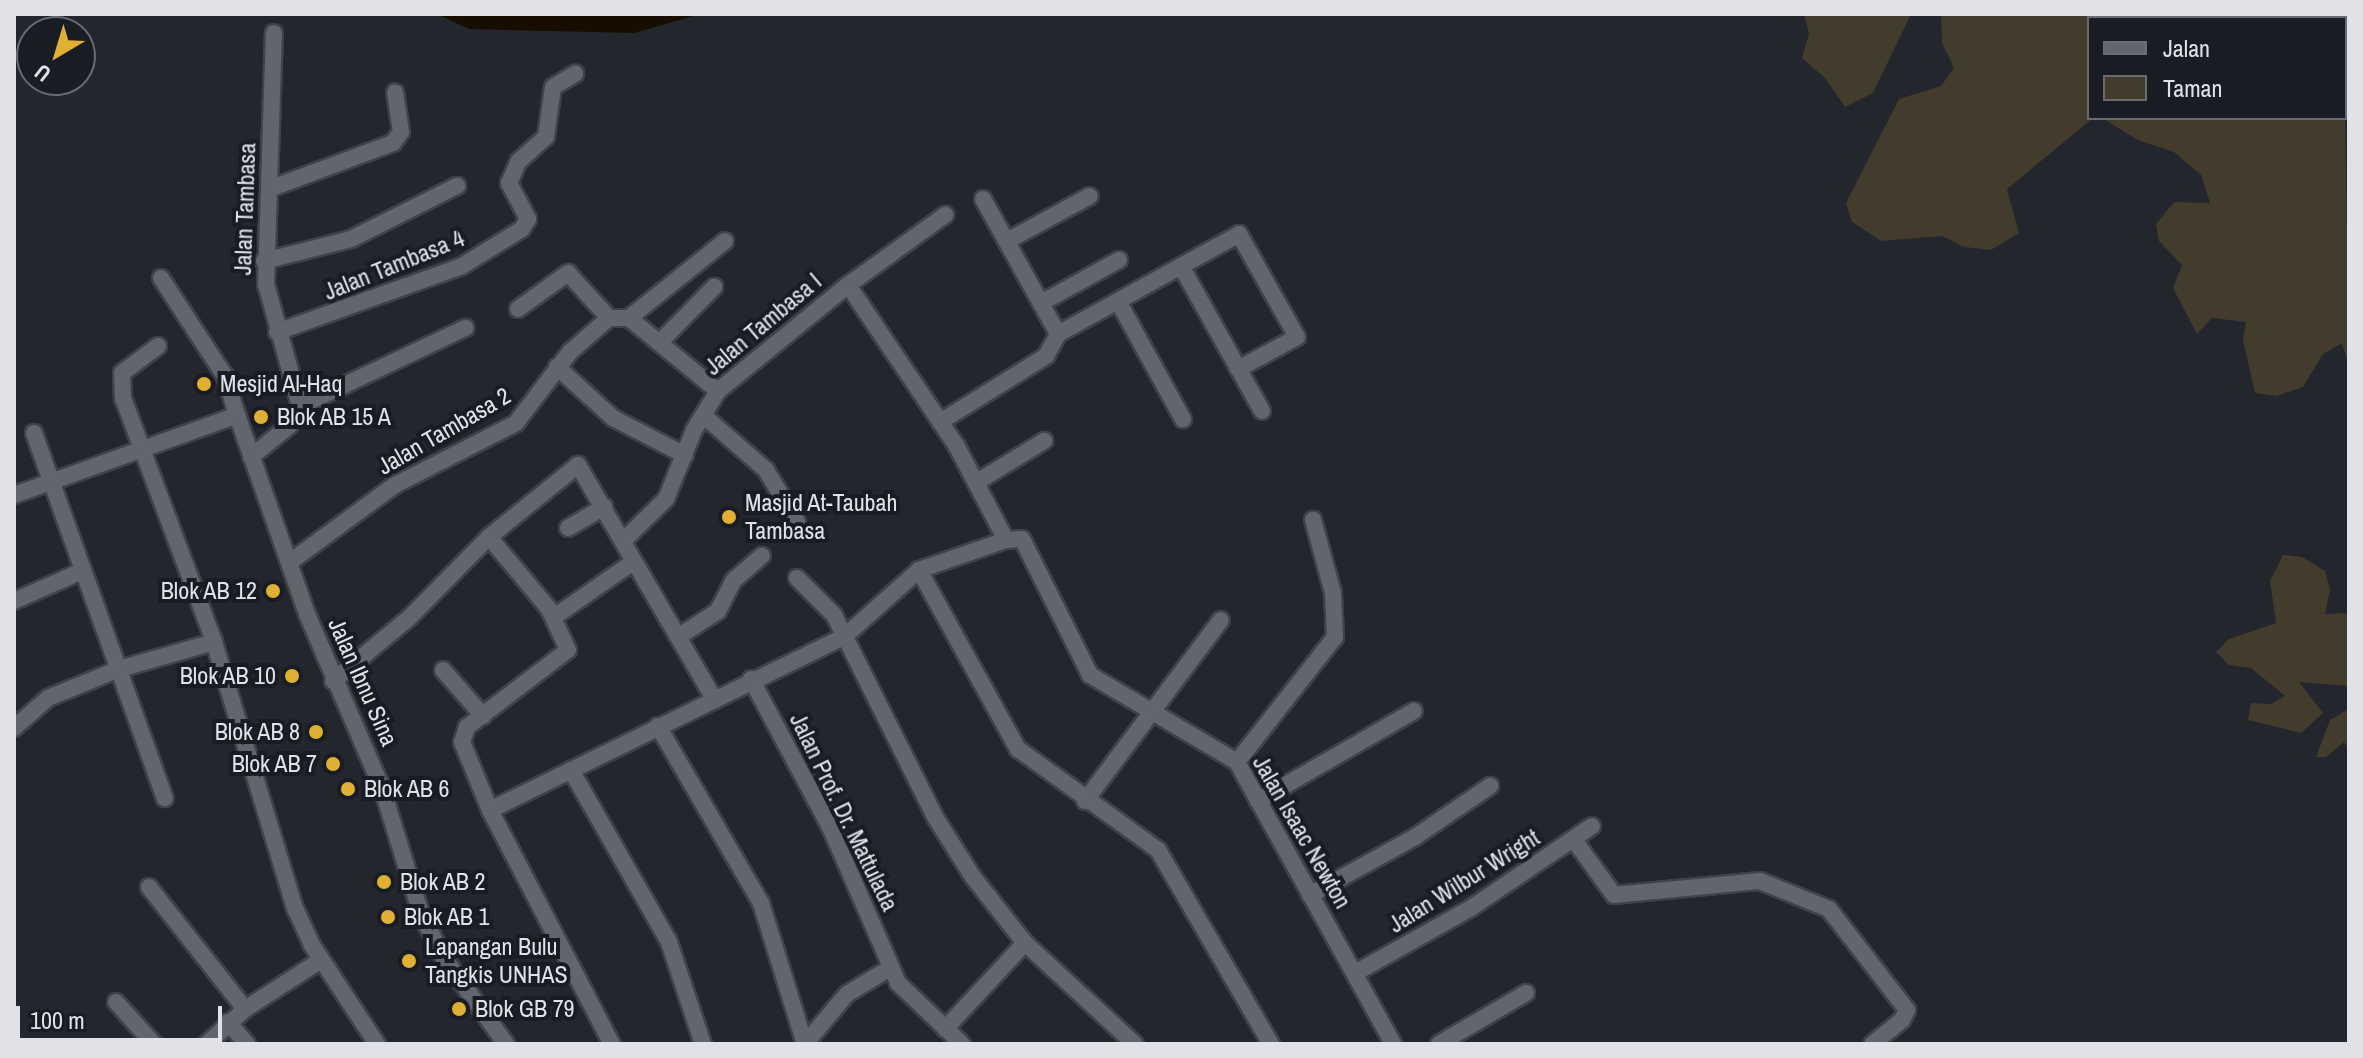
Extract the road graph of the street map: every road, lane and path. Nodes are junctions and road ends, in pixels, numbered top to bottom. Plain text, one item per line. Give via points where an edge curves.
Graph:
1 (274, 33) dead end
2 (575, 74) dead end
3 (395, 92) dead end
4 (457, 186) dead end
5 (269, 189) junction
6 (1090, 196) dead end
7 (983, 199) dead end
8 (945, 215) dead end
9 (725, 241) dead end
10 (1007, 241) junction
11 (1119, 260) dead end
12 (264, 261) junction
13 (1181, 266) junction
14 (161, 278) dead end
15 (848, 285) junction
16 (714, 287) dead end
17 (1118, 301) junction
18 (1041, 303) junction
19 (518, 309) dead end
20 (609, 318) junction
21 (629, 318) junction
22 (465, 328) dead end
23 (277, 332) junction
24 (1058, 334) junction
25 (661, 341) junction
26 (158, 346) dead end
27 (557, 367) junction
28 (1238, 369) junction
29 (718, 391) junction
30 (300, 406) junction
31 (1262, 411) dead end
32 (237, 415) junction
33 (703, 415) junction
34 (1183, 419) dead end
35 (940, 422) junction
36 (34, 433) dead end
37 (1044, 441) dead end
38 (144, 446) junction
39 (685, 455) junction
40 (251, 457) junction
41 (49, 479) junction
42 (977, 482) junction
43 (14, 495) edge
44 (604, 507) junction
45 (1313, 520) dead end
46 (797, 522) dead end
47 (568, 528) dead end
48 (489, 537) junction
49 (1011, 540) junction
50 (623, 541) junction
51 (762, 556) dead end
52 (290, 562) junction
53 (633, 562) junction
54 (919, 570) junction
55 (82, 571) junction
56 (797, 578) dead end
57 (14, 601) edge
58 (554, 617) junction
59 (1221, 620) dead end
60 (681, 635) junction
61 (845, 636) junction
62 (214, 642) junction
63 (119, 669) junction
64 (443, 670) dead end
65 (751, 679) junction
66 (333, 681) junction
67 (715, 700) junction
68 (1414, 711) dead end
69 (1151, 713) junction
70 (483, 716) junction
71 (658, 726) junction
72 (14, 728) edge
73 (1237, 762) junction
74 (571, 770) junction
75 (1490, 786) dead end
76 (165, 798) dead end
77 (1085, 801) junction
78 (1258, 801) junction
79 (490, 810) junction
80 (1592, 826) dead end
81 (1574, 840) junction
82 (149, 887) dead end
83 (1310, 895) junction
84 (1025, 943) junction
85 (321, 960) junction
86 (890, 968) junction
87 (1357, 972) junction
88 (1526, 993) dead end
89 (116, 1002) dead end
90 (245, 1009) junction
91 (228, 1022) junction
92 (945, 1029) junction
93 (154, 1044) edge
94 (207, 1044) edge
95 (247, 1044) edge
96 (377, 1044) edge
97 (506, 1044) edge
98 (612, 1044) edge
99 (703, 1044) edge
100 (805, 1044) edge
101 (962, 1044) edge
102 (1135, 1044) edge
103 (1271, 1044) edge
104 (1393, 1044) edge
105 (1439, 1044) edge
106 (1872, 1044) edge

1 - 5 street, Jalan Tambasa
2 - 23 street, Jalan Tambasa 4 via 553,87 546,137 519,161 509,183 528,219 522,229 462,266
3 - 5 street via 401,132 393,143
4 - 12 street via 351,239
5 - 12 street, Jalan Tambasa
6 - 10 street
7 - 10 street
8 - 15 street, Jalan Tambasa I
9 - 21 street
10 - 18 street
11 - 18 street
12 - 23 street, Jalan Tambasa
13 - 17 street
13 - 28 street
13 - 28 street via 1239,234 1297,337
14 - 32 street, Jalan Ibnu Sina via 225,376
15 - 29 street, Jalan Tambasa I
15 - 35 street, Jalan Isaac Newton
16 - 25 street
17 - 24 street
17 - 34 street
18 - 24 street
19 - 20 street via 568,273
20 - 21 street
20 - 27 street, Jalan Tambasa 2
21 - 25 street
22 - 30 street
23 - 30 street, Jalan Tambasa
24 - 35 street via 1046,356
25 - 29 street
26 - 38 street via 127,367 120,380
27 - 39 street via 613,418
27 - 52 street, Jalan Tambasa 2 via 516,423 395,485
28 - 31 street
29 - 33 street, Jalan Tambasa I
30 - 40 street via 289,426
32 - 38 street
32 - 40 street, Jalan Ibnu Sina
33 - 39 street, Jalan Tambasa I
33 - 46 street via 766,470
35 - 42 street, Jalan Isaac Newton
36 - 41 street
37 - 42 street
38 - 41 street
38 - 62 street
39 - 50 street, Jalan Tambasa I via 666,499
40 - 52 street, Jalan Ibnu Sina
41 - 43 street
41 - 55 street
42 - 49 street, Jalan Isaac Newton
44 - 47 street
44 - 48 street via 578,465
44 - 50 street
45 - 73 street via 1333,593 1335,637
48 - 58 street
48 - 66 street via 410,617
49 - 54 street
49 - 69 street, Jalan Isaac Newton via 1026,542 1070,644 1090,675
50 - 53 street
51 - 60 street via 734,580 718,611
52 - 66 street, Jalan Ibnu Sina
53 - 58 street
53 - 60 street
54 - 61 street
54 - 77 street via 1003,729 1031,762
55 - 57 street
55 - 63 street
56 - 61 street via 834,615
58 - 70 street via 565,636 566,655
59 - 69 street
60 - 67 street
61 - 65 street
61 - 84 street via 935,817
62 - 63 street
62 - 85 street via 295,908
63 - 72 street via 48,698
63 - 76 street
64 - 70 street
65 - 67 street
65 - 86 street, Jalan Prof. Dr. Mattulada via 830,827
66 - 97 street, Jalan Ibnu Sina via 380,782 427,927
67 - 71 street
68 - 78 street
69 - 73 street, Jalan Isaac Newton
69 - 77 street
70 - 79 street via 461,732
71 - 74 street
71 - 100 street via 761,903
73 - 78 street, Jalan Isaac Newton
74 - 79 street
74 - 99 street via 669,942
75 - 83 street via 1415,837
77 - 103 street via 1135,831 1168,861
78 - 83 street, Jalan Isaac Newton
79 - 98 street
80 - 81 street, Jalan Wilbur Wright
81 - 87 street, Jalan Wilbur Wright via 1471,908
81 - 106 street via 1614,895 1760,881 1829,909 1907,1010
82 - 90 street
83 - 87 street, Jalan Isaac Newton
84 - 92 street
84 - 102 street
85 - 90 street
85 - 96 street
86 - 92 street, Jalan Prof. Dr. Mattulada via 905,993
86 - 100 street via 847,994
87 - 104 street, Jalan Isaac Newton
88 - 105 street
89 - 93 street
90 - 91 street
91 - 94 street
91 - 95 street
92 - 101 street, Jalan Prof. Dr. Mattulada

